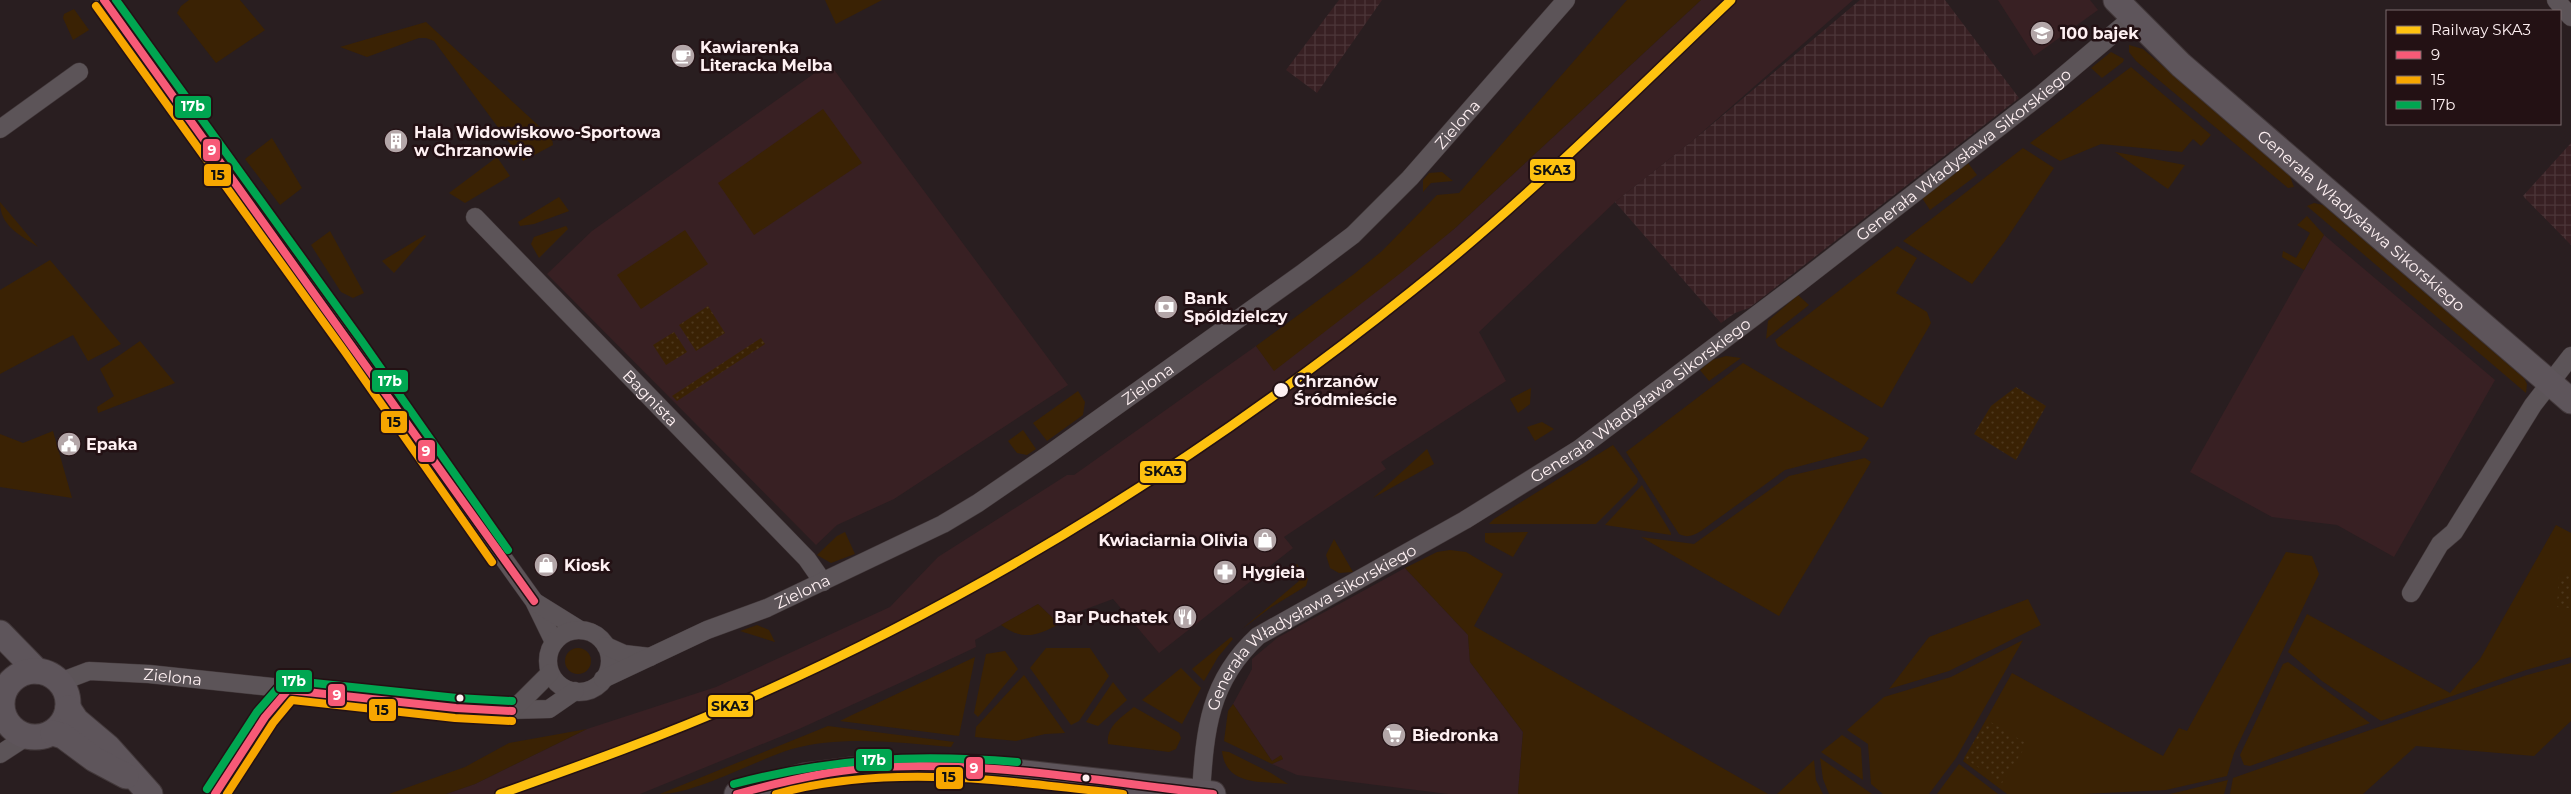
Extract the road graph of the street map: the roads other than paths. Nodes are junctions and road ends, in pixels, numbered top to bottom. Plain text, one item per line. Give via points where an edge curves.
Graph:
1 (104, 0) edge
2 (1566, 0) edge
3 (2556, 0) edge
4 (2124, 9) edge
5 (2571, 17) edge
6 (79, 72) dead end
7 (0, 129) edge
8 (475, 217) dead end
9 (2571, 356) edge
10 (2549, 383) junction
11 (2571, 401) edge
12 (823, 582) junction
13 (2411, 593) dead end
14 (534, 601) junction
15 (580, 630) junction
16 (0, 633) edge
17 (554, 642) junction
18 (606, 646) junction
19 (650, 657) junction
20 (549, 668) junction
21 (37, 671) junction
22 (604, 679) junction
23 (60, 682) junction
24 (288, 690) junction
25 (575, 691) junction
26 (68, 708) junction
27 (512, 711) junction
28 (2, 720) edge
29 (53, 733) junction
30 (26, 737) junction
31 (0, 754) edge
32 (143, 788) edge
33 (1207, 793) edge
34 (215, 794) edge
35 (737, 794) edge

1 - 14 street
2 - 12 street, Zielona via 1410,178 1342,244 984,499 943,524
3 - 5 street
4 - 10 street, Generała Władysława Sikorskiego via 2196,77
4 - 33 street, Generała Władysława Sikorskiego via 2032,102 1579,450 1465,520 1258,636 1237,660 1211,707 1204,744
6 - 7 street
8 - 12 street, Bagnista via 807,559
9 - 10 street
10 - 11 street, Generała Władysława Sikorskiego
10 - 13 street via 2454,532 2440,544
12 - 19 street, Zielona
14 - 15 street
14 - 17 street
15 - 17 street via 569,631
15 - 18 street via 590,632
16 - 21 street
17 - 20 street via 549,652
18 - 19 street via 624,654
18 - 22 street via 610,659
19 - 22 street, Zielona
20 - 25 street via 564,688
20 - 27 street
21 - 23 street
21 - 28 street via 16,677 8,684 3,693
22 - 25 street via 586,691
23 - 24 street, Zielona via 90,671 149,674
23 - 26 street via 67,695
24 - 27 street, Zielona via 469,710
24 - 34 street via 265,717
25 - 27 street, Zielona via 549,709
26 - 29 street via 64,722
26 - 32 street via 76,720 108,747
28 - 30 street
29 - 30 street via 37,738
29 - 32 street via 63,736
30 - 31 street
33 - 35 street via 971,768 924,767 867,768 804,776

